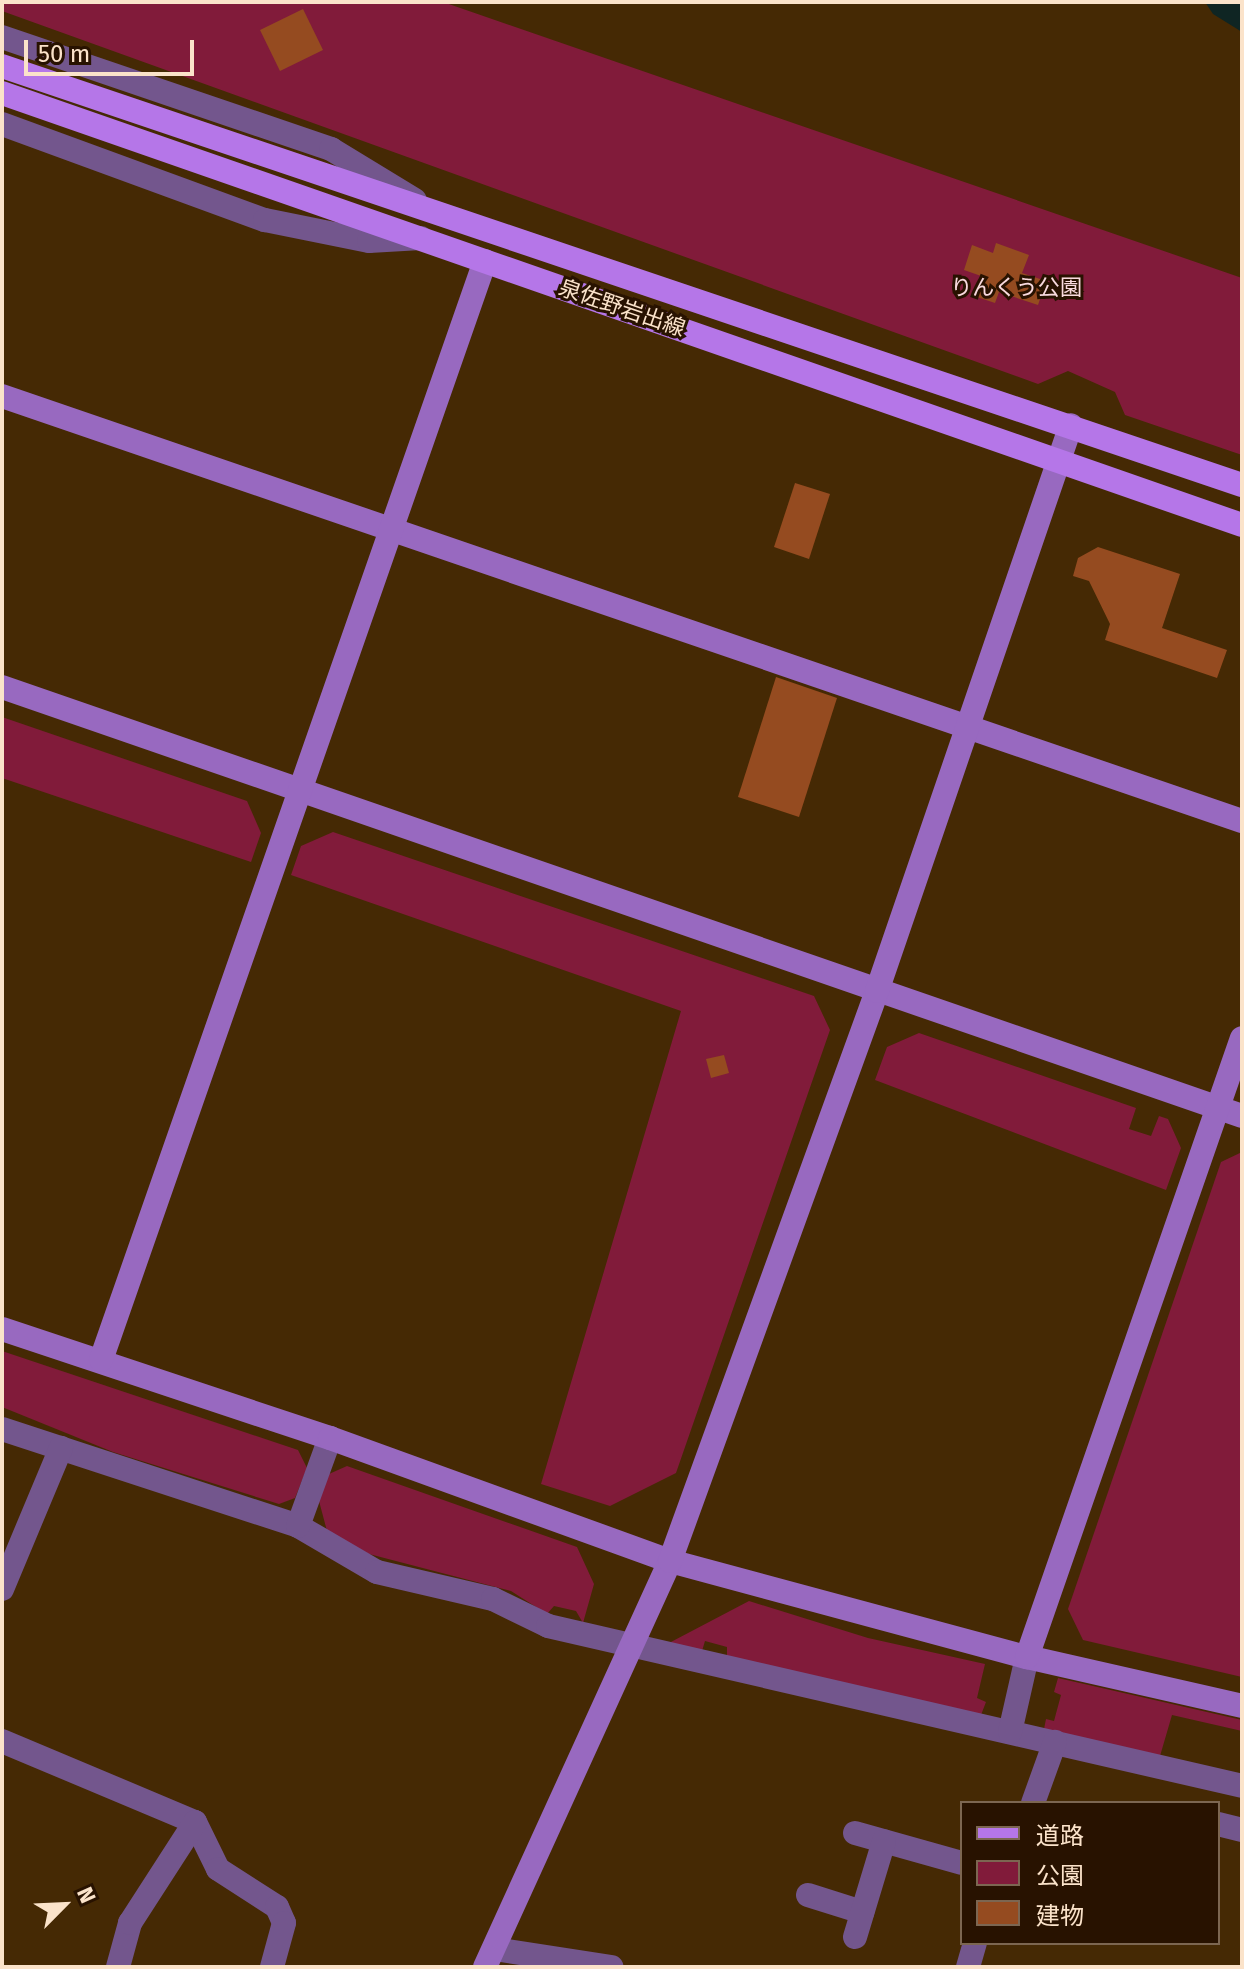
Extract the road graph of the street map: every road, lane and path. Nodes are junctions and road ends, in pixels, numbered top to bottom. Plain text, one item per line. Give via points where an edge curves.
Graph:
1 (2, 37) edge
2 (2, 66) edge
3 (2, 93) edge
4 (2, 124) edge
5 (450, 221) junction
6 (423, 237) junction
7 (485, 261) junction
8 (2, 396) edge
9 (1071, 425) junction
10 (1058, 459) junction
11 (1242, 485) edge
12 (1242, 525) edge
13 (391, 531) junction
14 (2, 687) edge
15 (964, 725) junction
16 (301, 789) junction
17 (1242, 821) edge
18 (877, 991) junction
19 (1242, 1038) edge
20 (1218, 1109) junction
21 (1242, 1116) edge
22 (2, 1329) edge
23 (101, 1360) junction
24 (2, 1429) edge
25 (330, 1438) junction
26 (61, 1448) junction
27 (298, 1526) junction
28 (670, 1561) junction
29 (2, 1589) edge
30 (633, 1644) junction
31 (1027, 1657) junction
32 (1242, 1706) edge
33 (1010, 1732) junction
34 (2, 1741) edge
35 (1055, 1742) junction
36 (1242, 1786) edge
37 (1034, 1801) edge
38 (195, 1822) junction
39 (1220, 1824) edge
40 (1242, 1830) edge
41 (855, 1833) dead end
42 (884, 1841) junction
43 (960, 1862) edge
44 (808, 1895) dead end
45 (862, 1912) junction
46 (855, 1937) dead end
47 (974, 1945) edge
48 (490, 1958) edge
49 (118, 1967) edge
50 (272, 1967) edge
51 (612, 1967) edge
52 (968, 1967) edge

1 - 5 street via 331,149
2 - 5 main road, 泉佐野岩出線
3 - 6 main road, 泉佐野岩出線
4 - 6 street via 265,220 369,241
5 - 9 main road, 泉佐野岩出線
6 - 7 main road, 泉佐野岩出線
7 - 10 main road, 泉佐野岩出線
7 - 13 street
8 - 13 street
9 - 10 street
9 - 11 main road, 泉佐野岩出線
10 - 12 main road, 泉佐野岩出線
10 - 15 street
13 - 15 street
13 - 16 street
14 - 16 street
15 - 17 street
15 - 18 street
16 - 18 street
16 - 23 street
18 - 20 street
18 - 28 street
19 - 20 street
20 - 21 street
20 - 31 street
22 - 23 street
23 - 25 street
24 - 26 street
25 - 27 street
25 - 28 street
26 - 27 street
26 - 29 street
27 - 30 street via 377,1572 493,1599 548,1626
28 - 30 street
28 - 31 street
30 - 33 street
30 - 48 street
31 - 32 street
31 - 33 street
33 - 35 street
34 - 38 street
35 - 36 street
35 - 37 street
38 - 49 street via 130,1923
38 - 50 street via 218,1869 277,1907 284,1923
39 - 40 street
41 - 42 street
42 - 43 street
42 - 45 street
44 - 45 street
45 - 46 street
47 - 52 street
48 - 51 street

